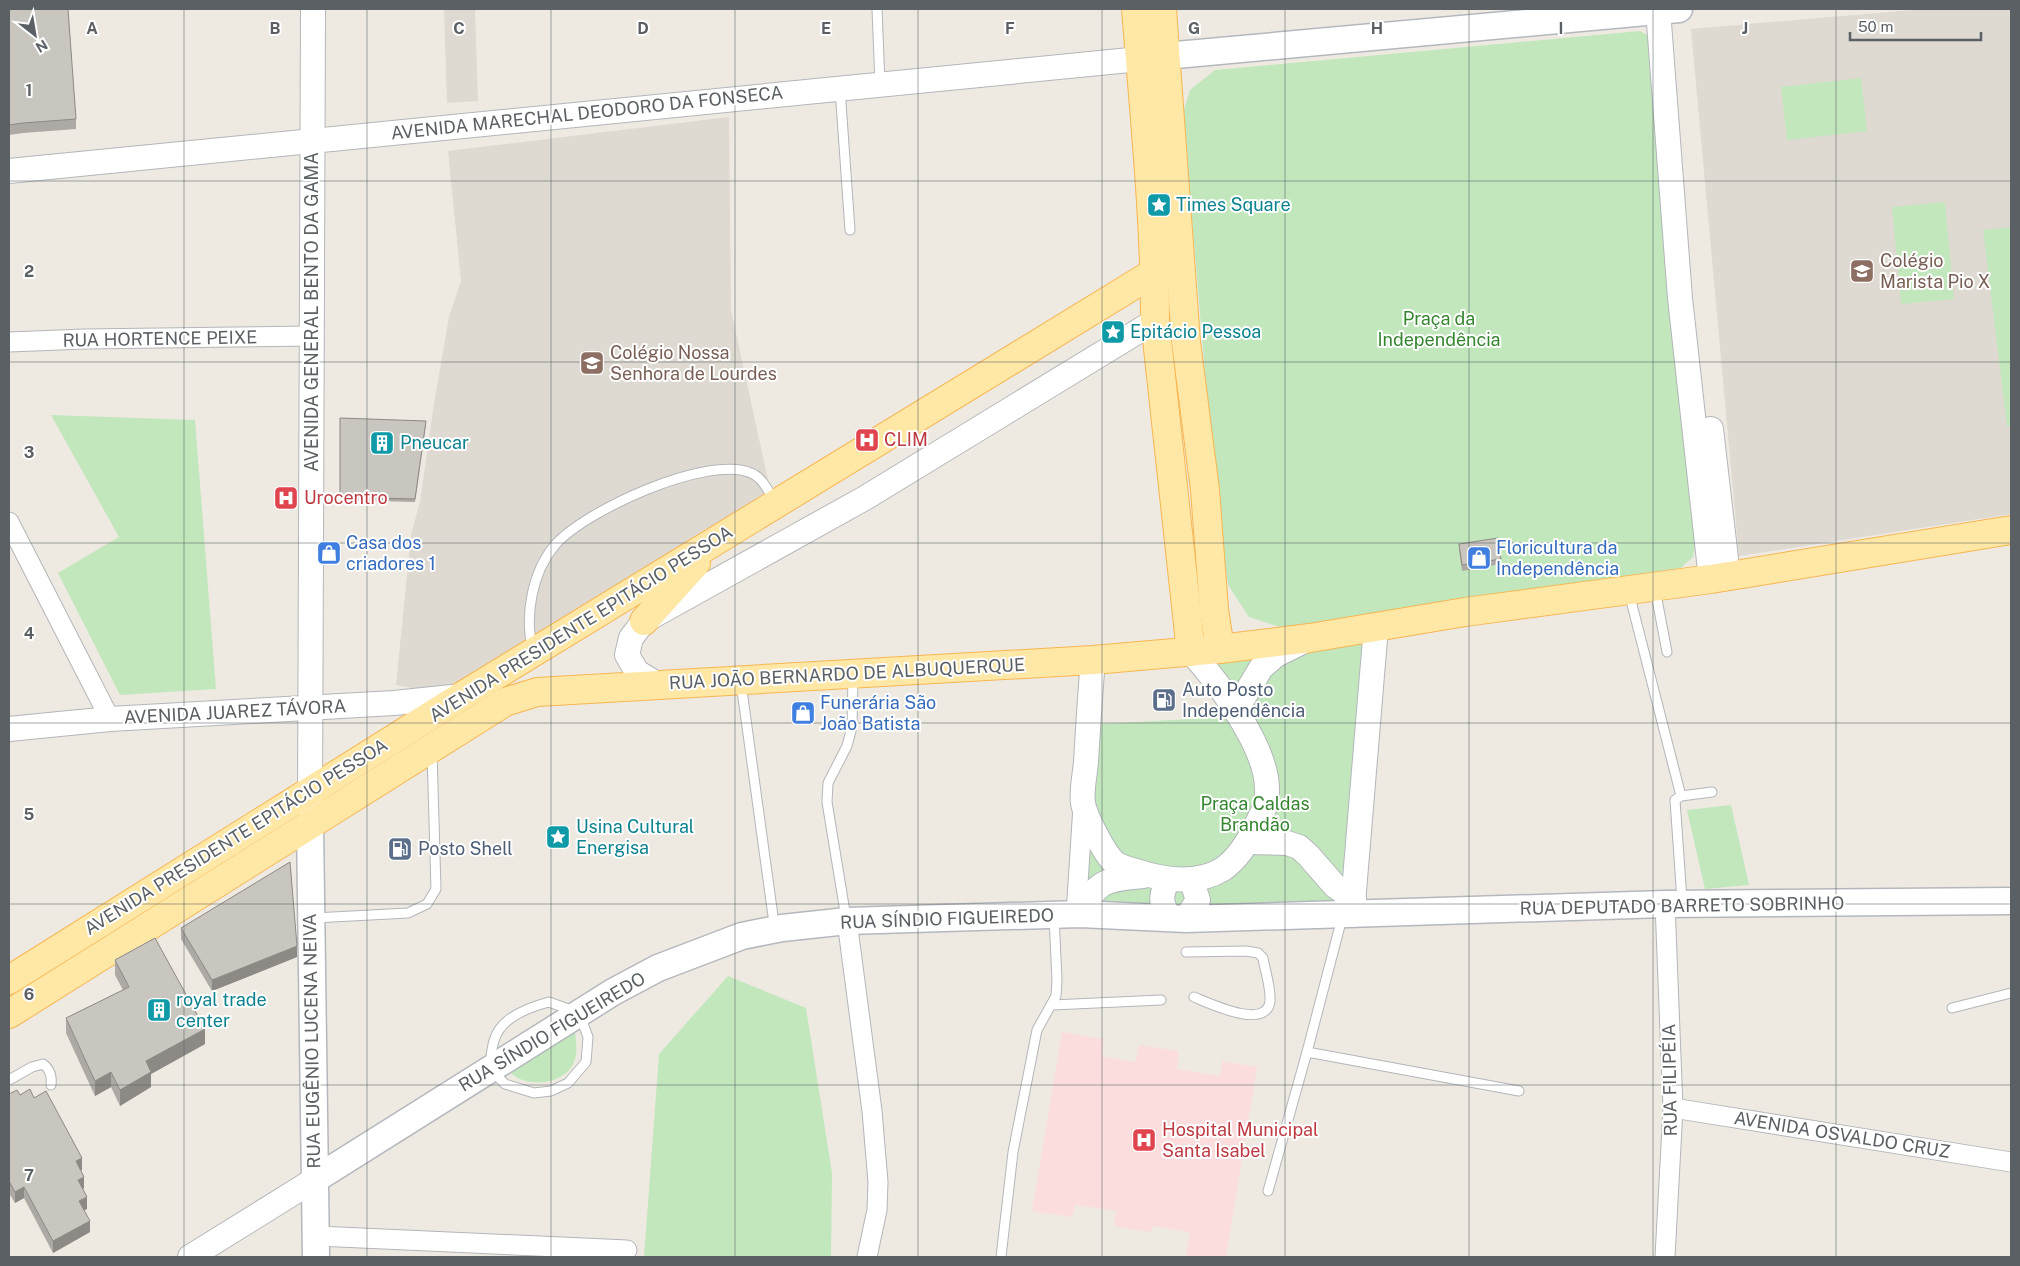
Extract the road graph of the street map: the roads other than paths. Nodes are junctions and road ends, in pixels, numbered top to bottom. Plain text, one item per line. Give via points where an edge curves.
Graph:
1 (313, 9) edge
2 (877, 9) edge
3 (1136, 9) edge
4 (1162, 9) edge
5 (1665, 9) edge
6 (1153, 58) junction
7 (880, 85) junction
8 (840, 88) junction
9 (312, 141) junction
10 (9, 171) edge
11 (850, 230) dead end
12 (1155, 272) junction
13 (1155, 321) junction
14 (312, 336) junction
15 (9, 342) edge
16 (776, 504) junction
17 (9, 522) edge
18 (2011, 530) edge
19 (717, 540) junction
20 (1720, 578) junction
21 (1641, 589) junction
22 (644, 621) junction
23 (1376, 627) junction
24 (1310, 638) junction
25 (1220, 648) junction
26 (533, 652) junction
27 (1192, 652) junction
28 (1667, 652) dead end
29 (1093, 660) junction
30 (853, 675) junction
31 (741, 680) junction
32 (657, 684) junction
33 (462, 696) junction
34 (505, 702) joint
35 (310, 708) junction
36 (1236, 710) junction
37 (110, 719) junction
38 (9, 729) edge
39 (431, 748) junction
40 (310, 791) junction
41 (1712, 792) dead end
42 (1681, 796) junction
43 (1083, 804) junction
44 (310, 825) junction
45 (1248, 842) junction
46 (1170, 878) junction
47 (2011, 901) edge
48 (1673, 903) junction
49 (1349, 910) junction
50 (1070, 914) junction
51 (311, 918) junction
52 (1178, 919) junction
53 (847, 922) junction
54 (774, 923) junction
55 (1186, 952) dead end
56 (9, 980) edge
57 (2011, 993) edge
58 (1194, 997) dead end
59 (1161, 1000) dead end
60 (1052, 1005) junction
61 (1952, 1008) dead end
62 (579, 1013) junction
63 (9, 1014) edge
64 (1307, 1052) junction
65 (490, 1069) junction
66 (9, 1080) edge
67 (51, 1085) dead end
68 (1519, 1090) dead end
69 (1673, 1108) junction
70 (2011, 1162) edge
71 (314, 1180) junction
72 (1268, 1191) dead end
73 (316, 1247) edge
74 (627, 1250) dead end
75 (190, 1257) edge
76 (867, 1257) edge
77 (1001, 1257) edge
78 (1665, 1257) edge

1 - 9 street, AVENIDA GENERAL BENTO DA GAMA
2 - 7 lane
3 - 6 main road
4 - 6 main road
5 - 6 main road
5 - 20 street via 1680,298
6 - 7 street, AVENIDA MARECHAL DEODORO DA FONSECA
6 - 12 main road via 1151,184
6 - 25 main road via 1205,490
7 - 8 street, AVENIDA MARECHAL DEODORO DA FONSECA
8 - 9 street, AVENIDA MARECHAL DEODORO DA FONSECA
8 - 11 lane
9 - 10 street, AVENIDA MARECHAL DEODORO DA FONSECA
9 - 14 street, AVENIDA GENERAL BENTO DA GAMA
12 - 13 main road
12 - 16 main road, AVENIDA PRESIDENTE EPITÁCIO PESSOA
13 - 22 street, AVENIDA PRESIDENTE EPITÁCIO PESSOA via 864,498
13 - 27 main road
14 - 15 street, RUA HORTENCE PEIXE
14 - 35 street, AVENIDA GENERAL BENTO DA GAMA
16 - 19 main road, AVENIDA PRESIDENTE EPITÁCIO PESSOA
16 - 26 lane via 752,473 725,469 669,481 594,514 555,546 543,565 533,590 529,617
17 - 37 street
18 - 20 main road
19 - 22 main road
19 - 26 main road, AVENIDA PRESIDENTE EPITÁCIO PESSOA
20 - 21 main road
21 - 23 main road
21 - 28 lane
21 - 42 lane
22 - 32 street, AVENIDA PRESIDENTE EPITÁCIO PESSOA via 631,638 627,655 637,672
23 - 24 main road
23 - 49 street
24 - 25 main road
24 - 36 street via 1267,661
25 - 27 main road
26 - 33 main road, AVENIDA PRESIDENTE EPITÁCIO PESSOA
27 - 29 main road, RUA JOÃO BERNARDO DE ALBUQUERQUE
27 - 36 street via 1215,678
29 - 30 main road, RUA JOÃO BERNARDO DE ALBUQUERQUE
29 - 43 street
30 - 31 main road, RUA JOÃO BERNARDO DE ALBUQUERQUE
30 - 53 lane via 852,727 847,746 828,783 826,802
31 - 32 main road, RUA JOÃO BERNARDO DE ALBUQUERQUE
31 - 54 lane
32 - 34 main road, RUA JOÃO BERNARDO DE ALBUQUERQUE via 537,692
33 - 35 street, AVENIDA JUAREZ TÁVORA
33 - 40 main road, AVENIDA PRESIDENTE EPITÁCIO PESSOA
34 - 39 main road, AVENIDA PRESIDENTE EPITÁCIO PESSOA
35 - 37 street, AVENIDA JUAREZ TÁVORA
35 - 40 street, AVENIDA GENERAL BENTO DA GAMA
36 - 45 street via 1263,766 1268,787 1266,806
37 - 38 street, AVENIDA JUAREZ TÁVORA
39 - 44 main road, AVENIDA PRESIDENTE EPITÁCIO PESSOA
39 - 51 lane via 436,889 427,904 408,913
40 - 44 street, AVENIDA GENERAL BENTO DA GAMA
40 - 56 main road, AVENIDA PRESIDENTE EPITÁCIO PESSOA
41 - 42 lane
42 - 48 lane via 1675,800 1674,808 1682,887
43 - 46 street via 1108,857 1116,863
43 - 50 street
44 - 51 main road, RUA EUGÊNIO LUCENA NEIVA
44 - 63 main road, AVENIDA PRESIDENTE EPITÁCIO PESSOA
45 - 46 street via 1225,868 1211,875
45 - 49 street via 1299,847 1335,886
46 - 50 street, RUA SÍNDIO FIGUEIREDO via 1120,878 1101,884
46 - 52 street via 1161,901
46 - 52 street via 1198,900
47 - 48 main road, RUA DEPUTADO BARRETO SOBRINHO
48 - 49 main road, RUA DEPUTADO BARRETO SOBRINHO
48 - 69 street, RUA FILIPÉIA
49 - 52 main road
49 - 64 lane
50 - 52 main road
50 - 53 main road, RUA SÍNDIO FIGUEIREDO
50 - 60 lane
51 - 71 main road, RUA EUGÊNIO LUCENA NEIVA
53 - 54 main road, RUA SÍNDIO FIGUEIREDO
53 - 76 street via 878,1182 877,1210
54 - 62 main road, RUA SÍNDIO FIGUEIREDO via 658,968
55 - 58 lane via 1258,953 1263,958 1270,1002 1259,1015 1231,1012
57 - 61 lane
59 - 60 lane
60 - 77 lane via 1037,1030 1013,1152
62 - 65 main road, RUA SÍNDIO FIGUEIREDO
62 - 65 lane via 588,1037 586,1062 568,1083 551,1091 534,1093 505,1084
64 - 68 lane
64 - 72 lane
65 - 71 main road, RUA SÍNDIO FIGUEIREDO
66 - 67 lane via 43,1064 50,1072
69 - 70 street, AVENIDA OSVALDO CRUZ
69 - 78 street, RUA FILIPÉIA
71 - 73 main road, RUA EUGÊNIO LUCENA NEIVA
71 - 75 street
73 - 74 street

